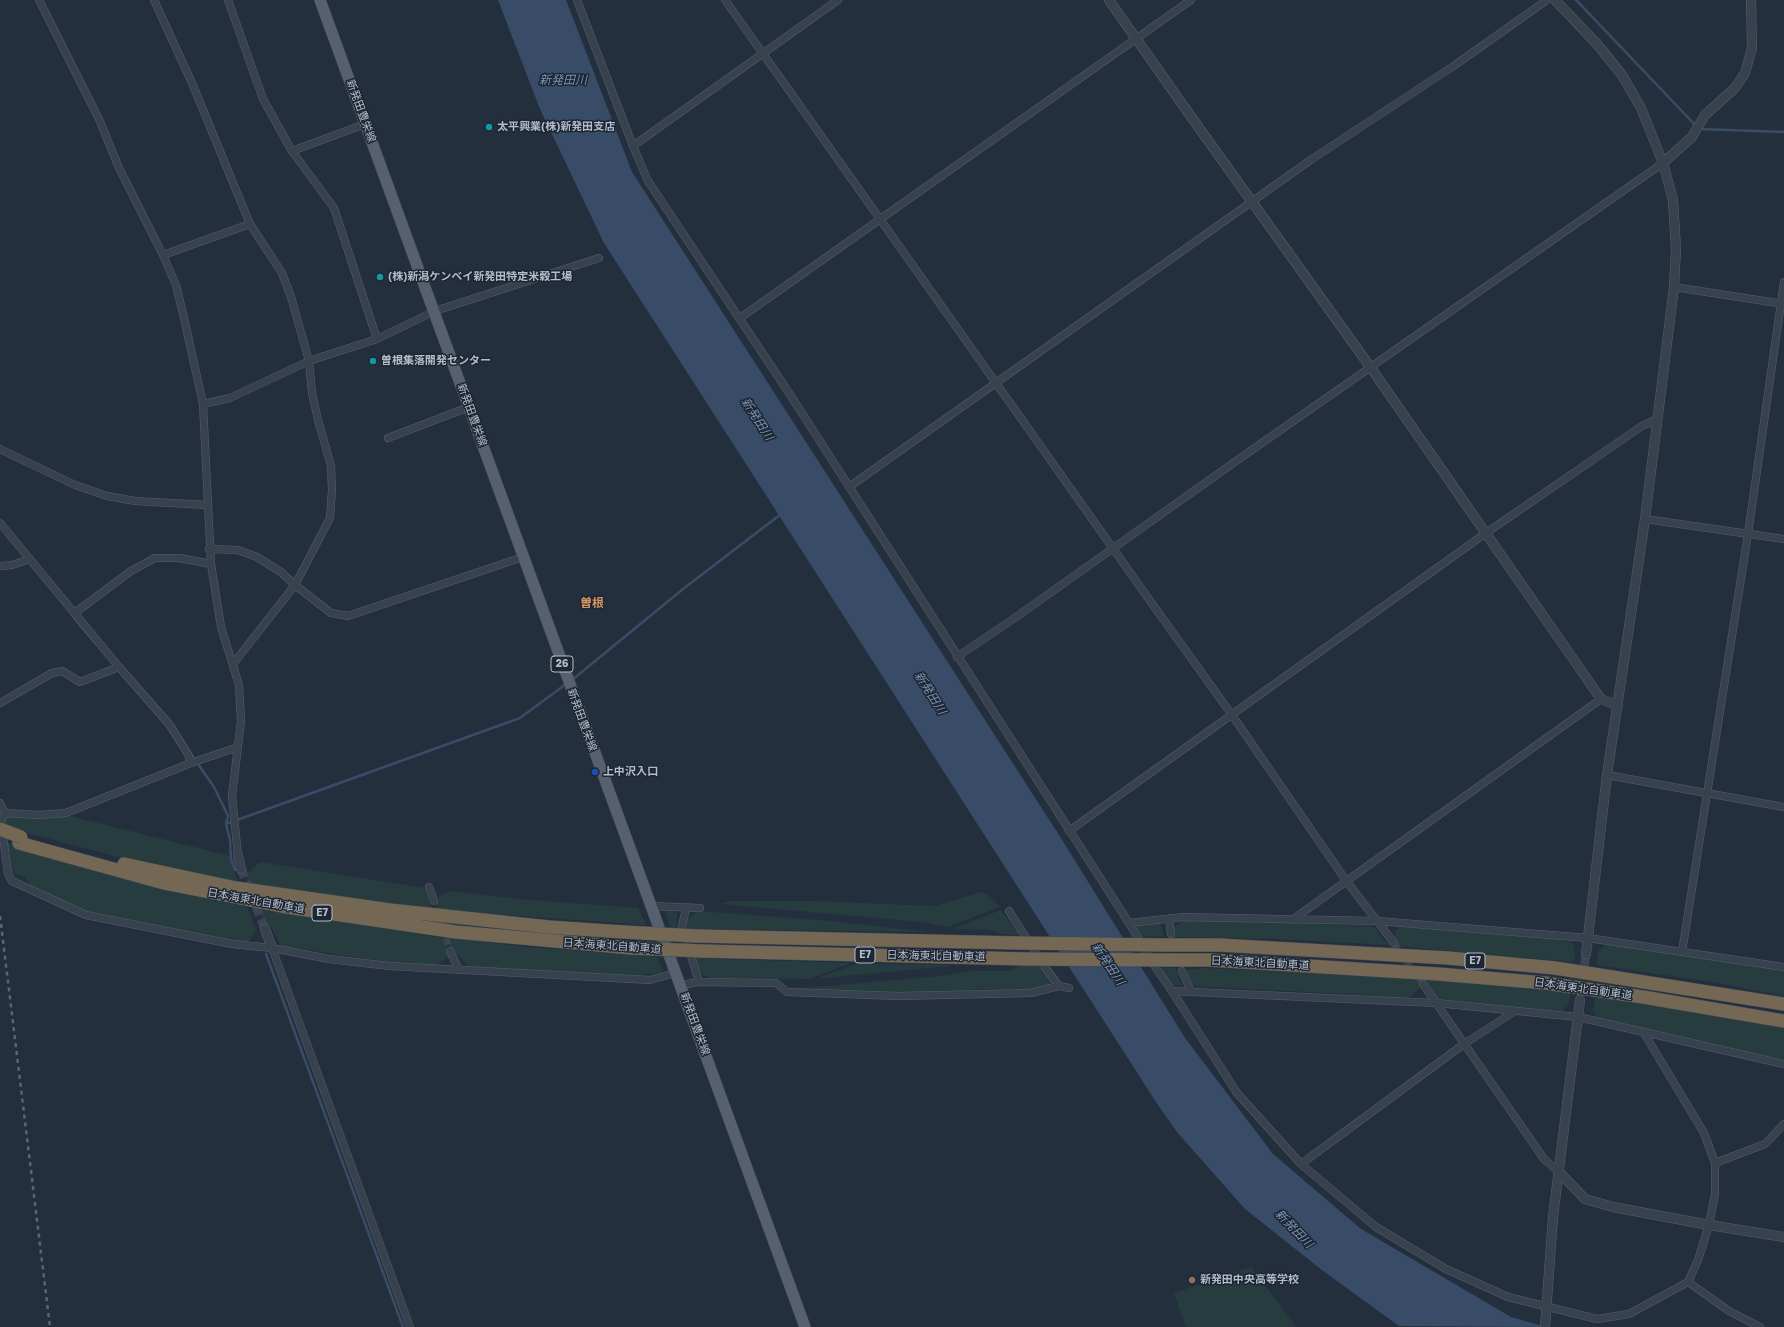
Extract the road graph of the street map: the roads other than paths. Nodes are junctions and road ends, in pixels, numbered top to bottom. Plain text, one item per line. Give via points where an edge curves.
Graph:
1 (39, 0) edge
2 (154, 0) edge
3 (228, 0) edge
4 (320, 0) edge
5 (577, 0) edge
6 (725, 0) edge
7 (838, 0) edge
8 (1109, 0) edge
9 (1191, 0) edge
10 (1547, 0) edge
11 (1555, 0) edge
12 (1751, 0) edge
13 (1136, 38) junction
14 (762, 52) junction
15 (365, 124) junction
16 (633, 146) junction
17 (292, 151) junction
18 (1664, 163) junction
19 (1252, 202) junction
20 (880, 218) junction
21 (250, 224) junction
22 (163, 255) junction
23 (599, 258) dead end
24 (1784, 282) edge
25 (1674, 287) junction
26 (1782, 304) edge
27 (435, 311) junction
28 (740, 318) junction
29 (377, 339) junction
30 (309, 361) junction
31 (1371, 368) junction
32 (996, 382) junction
33 (203, 404) junction
34 (469, 407) junction
35 (1658, 419) junction
36 (388, 438) dead end
37 (0, 449) edge
38 (849, 487) junction
39 (207, 505) junction
40 (1645, 519) junction
41 (0, 523) edge
42 (1486, 533) junction
43 (1748, 534) junction
44 (1784, 539) edge
45 (209, 549) junction
46 (1113, 549) junction
47 (523, 557) junction
48 (30, 558) junction
49 (211, 564) junction
50 (0, 566) edge
51 (295, 585) junction
52 (76, 612) junction
53 (957, 657) junction
54 (233, 664) junction
55 (119, 667) junction
56 (1601, 699) junction
57 (0, 704) edge
58 (1618, 706) junction
59 (1232, 715) junction
60 (238, 747) junction
61 (191, 763) junction
62 (1607, 775) junction
63 (1707, 793) junction
64 (0, 803) edge
65 (1784, 807) edge
66 (6, 813) junction
67 (0, 830) edge
68 (1069, 831) junction
69 (0, 837) edge
70 (20, 840) junction
71 (238, 856) joint
72 (241, 869) tunnel mouth
73 (1347, 882) junction
74 (429, 887) dead end
75 (434, 901) dead end
76 (650, 906) junction
77 (700, 908) dead end
78 (686, 909) junction
79 (1009, 911) dead end
80 (1169, 919) junction
81 (1292, 920) junction
82 (1377, 921) junction
83 (1129, 923) junction
84 (264, 929) tunnel mouth
85 (1588, 938) junction
86 (1167, 939) junction
87 (1394, 943) tunnel mouth
88 (272, 948) junction
89 (450, 951) tunnel mouth
90 (1682, 952) junction
91 (1586, 954) tunnel mouth
92 (1784, 967) edge
93 (459, 970) junction
94 (1182, 971) dead end
95 (675, 972) junction
96 (699, 982) junction
97 (1423, 984) tunnel mouth
98 (681, 985) junction
99 (1059, 986) junction
100 (1069, 988) dead end
101 (1172, 991) junction
102 (1191, 992) junction
103 (1580, 1000) tunnel mouth
104 (1436, 1003) junction
105 (1784, 1004) edge
106 (1516, 1011) junction
107 (1578, 1017) junction
108 (1784, 1021) edge
109 (1644, 1033) junction
110 (1464, 1044) junction
111 (1784, 1064) edge
112 (1784, 1124) edge
113 (1715, 1163) junction
114 (1300, 1164) junction
115 (1559, 1172) junction
116 (1709, 1225) junction
117 (1784, 1237) edge
118 (1688, 1282) junction
119 (1546, 1311) junction
120 (410, 1327) edge
121 (805, 1327) edge
122 (1545, 1327) edge
123 (1760, 1327) edge

1 - 22 street
2 - 21 street via 192,83
3 - 17 street via 263,99
4 - 15 main road, 新発田豊栄線 / 26
5 - 16 street
6 - 14 street
7 - 14 street
8 - 13 street
9 - 13 street
10 - 19 street
11 - 18 street via 1597,44 1622,75 1642,108
12 - 18 street via 1752,48 1746,73 1735,88 1705,115 1692,137
13 - 19 street
13 - 20 street
14 - 16 street
14 - 20 street
15 - 17 street
15 - 27 main road, 新発田豊栄線 / 26
16 - 28 street via 648,181
17 - 29 street via 334,208
18 - 25 street via 1673,200 1676,249
18 - 31 street
19 - 31 street
19 - 32 street
20 - 28 street
20 - 32 street
21 - 22 street
21 - 30 street via 282,273
22 - 33 street via 176,285
23 - 27 street
24 - 26 street
25 - 26 street
25 - 35 street
26 - 43 street
27 - 29 street
27 - 34 main road, 新発田豊栄線 / 26
28 - 38 street
29 - 30 street
30 - 33 street via 230,398
30 - 51 street via 312,393 331,466 332,490 330,518
31 - 42 street
31 - 46 street
32 - 38 street
32 - 46 street
33 - 39 street
34 - 36 street
34 - 47 main road, 新発田豊栄線 / 26
35 - 40 street
35 - 42 street via 1642,426
37 - 39 street via 75,485 107,496 135,501
38 - 53 street
39 - 45 street
40 - 43 street
40 - 58 street
41 - 48 street
42 - 56 street
42 - 59 street
43 - 44 street
43 - 63 street
45 - 49 street
45 - 51 street via 238,550 257,557 281,572
46 - 53 street
46 - 59 street
47 - 51 street via 348,616 331,613
47 - 76 main road, 新発田豊栄線 / 26
48 - 50 street via 12,565
48 - 52 street
49 - 52 street via 179,558 155,558 131,571
49 - 54 street via 221,627
51 - 54 street
52 - 55 street
53 - 68 street
54 - 60 street via 239,685 241,721
55 - 57 street via 80,682 62,671 52,673
55 - 61 street via 169,724
56 - 58 street
56 - 73 street
58 - 62 street
59 - 68 street
59 - 73 street
60 - 61 street
60 - 71 street via 232,796
61 - 66 street via 66,813
62 - 63 street
62 - 85 street
63 - 65 street
63 - 90 street
64 - 66 street
66 - 88 street via 1,821 8,874 12,881 86,915 232,944
67 - 70 highway, 日本海東北自動車道 / E7, bridge
68 - 83 street
69 - 70 highway, 日本海東北自動車道 / E7
70 - 86 highway, 日本海東北自動車道 / E7, bridge via 236,888 466,919 697,936 1019,943
70 - 108 highway, 日本海東北自動車道 / E7, bridge via 99,867 164,883 280,906 456,932 631,948 702,951 1217,961 1430,973 1545,983
71 - 72 street
73 - 81 street
73 - 82 street
74 - 75 street
76 - 78 street
76 - 95 main road, 新発田豊栄線 / 26
77 - 78 street
78 - 96 street via 682,926
79 - 99 street
80 - 81 street via 1183,917
80 - 83 street
80 - 86 street
81 - 82 street
82 - 85 street
82 - 87 street
83 - 101 street
84 - 88 street
85 - 90 street
85 - 91 street
86 - 105 highway, 日本海東北自動車道 / E7 via 1219,945 1416,956 1555,968
88 - 93 street via 329,959
88 - 120 street
89 - 93 street
90 - 92 street
93 - 95 street via 650,980
94 - 102 street
95 - 98 main road, 新発田豊栄線 / 26
96 - 98 street
96 - 99 street via 776,983 787,992 899,996 1031,993
97 - 104 street
98 - 121 main road, 新発田豊栄線 / 26
99 - 100 street
101 - 102 street
101 - 114 street via 1237,1093
102 - 104 street
103 - 107 street
104 - 106 street
104 - 110 street
106 - 107 street
106 - 110 street
107 - 109 street
107 - 115 street
109 - 111 street
109 - 113 street via 1704,1133
110 - 114 street
110 - 115 street via 1544,1159
112 - 113 street via 1765,1144
113 - 116 street via 1715,1194
114 - 119 street via 1376,1227 1446,1269
115 - 116 street via 1585,1199 1613,1207
115 - 119 street
116 - 117 street
116 - 118 street
118 - 119 street via 1629,1314 1597,1319
118 - 123 street via 1729,1311
119 - 122 street

